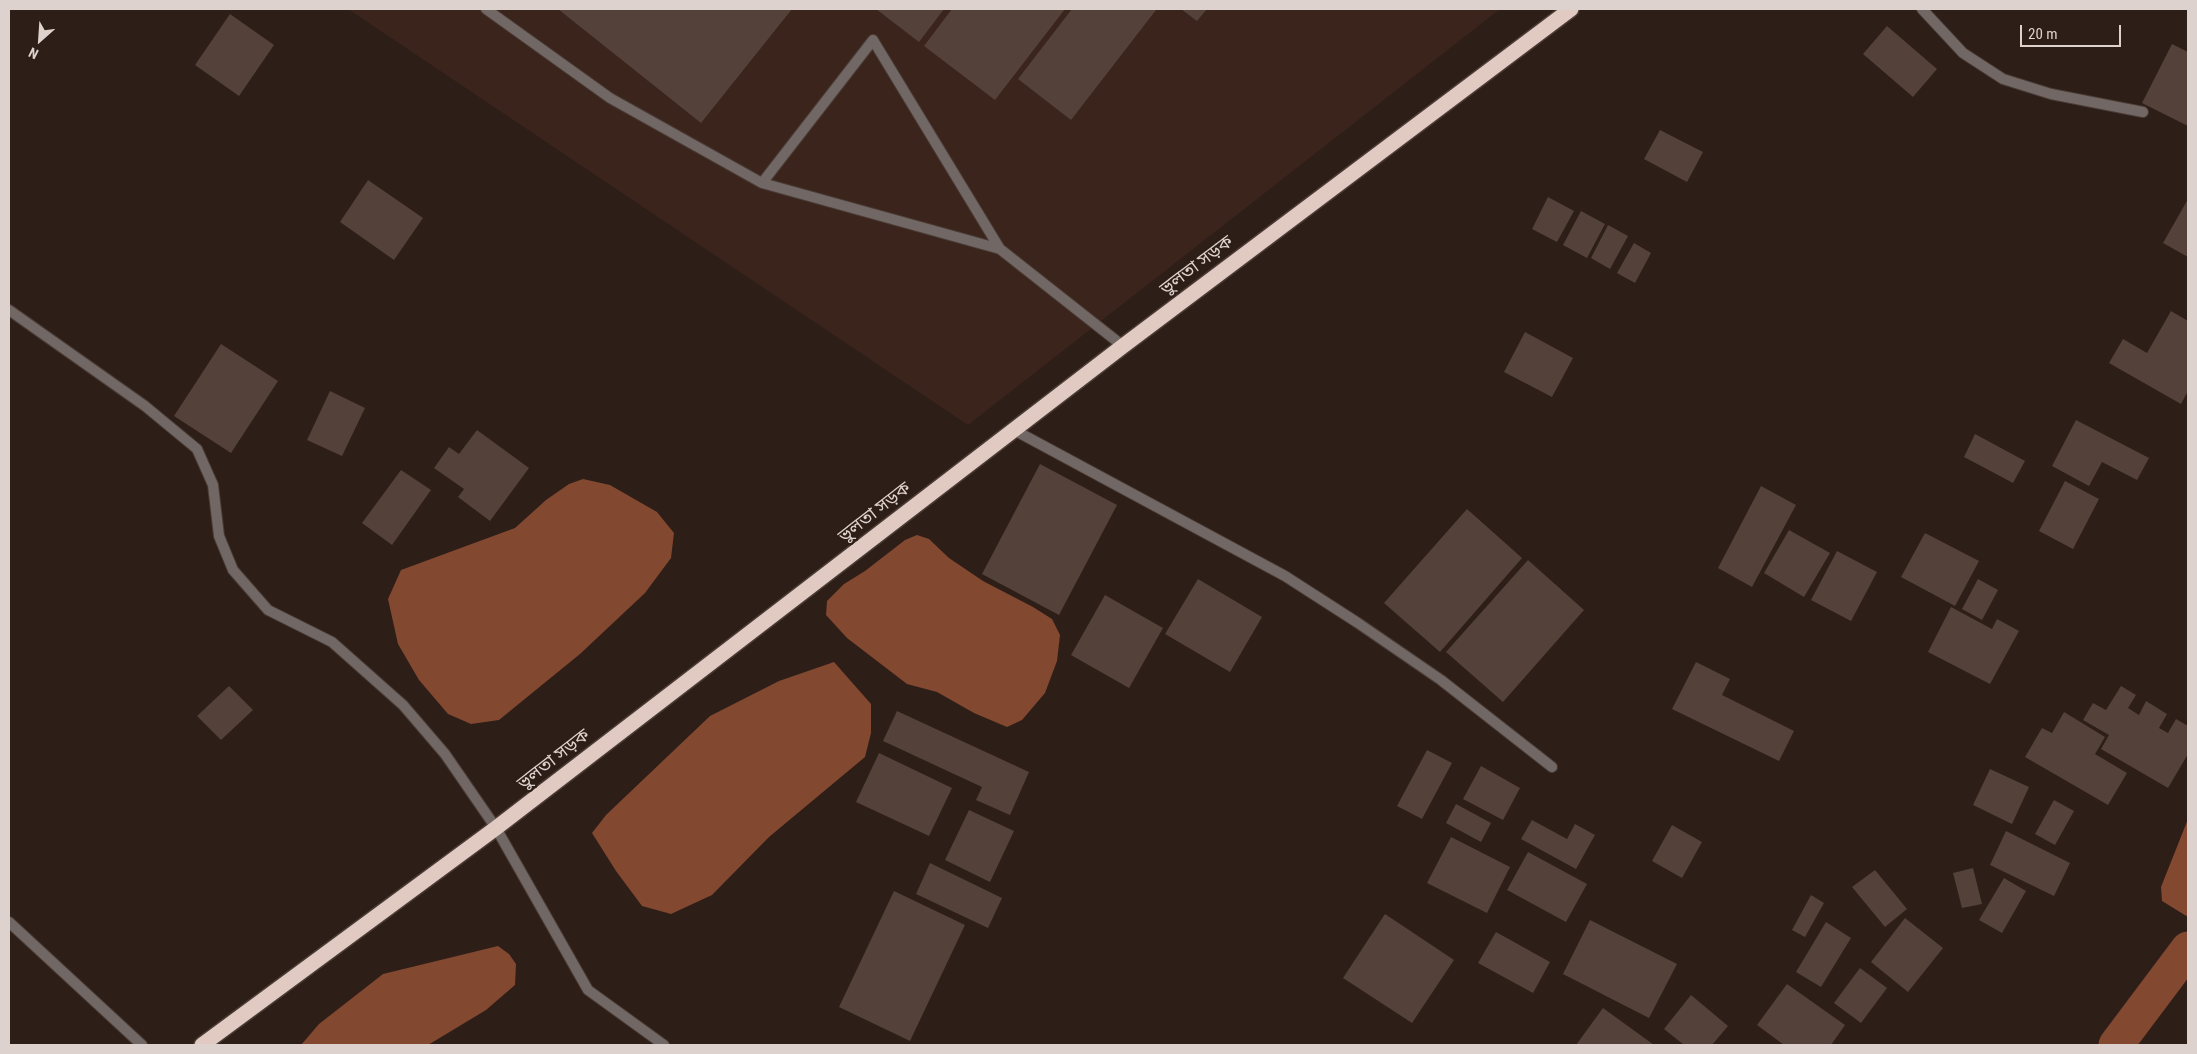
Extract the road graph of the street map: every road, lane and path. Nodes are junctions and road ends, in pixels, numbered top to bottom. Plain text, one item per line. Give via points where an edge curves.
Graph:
1 (486, 9) edge
2 (1571, 9) edge
3 (1922, 9) edge
4 (2143, 112) dead end
5 (762, 183) junction
6 (1000, 249) junction
7 (9, 310) edge
8 (1123, 346) junction
9 (1014, 430) junction
10 (1552, 768) dead end
11 (496, 828) junction
12 (9, 922) edge
13 (142, 1045) edge
14 (202, 1045) edge
15 (664, 1045) edge

1 - 5 street via 610,98
2 - 8 highway, ভুলতা সড়ক
3 - 4 street via 1963,53 2003,79 2051,94
5 - 6 street
5 - 6 street via 873,40
6 - 8 street
7 - 11 street via 145,406 196,448 213,485 219,536 233,570 268,610 332,642 403,705 445,754
8 - 9 highway, ভুলতা সড়ক
9 - 10 street via 1285,576 1441,680
9 - 11 highway, ভুলতা সড়ক
11 - 14 highway, ভুলতা সড়ক
11 - 15 street via 588,990
12 - 13 street

